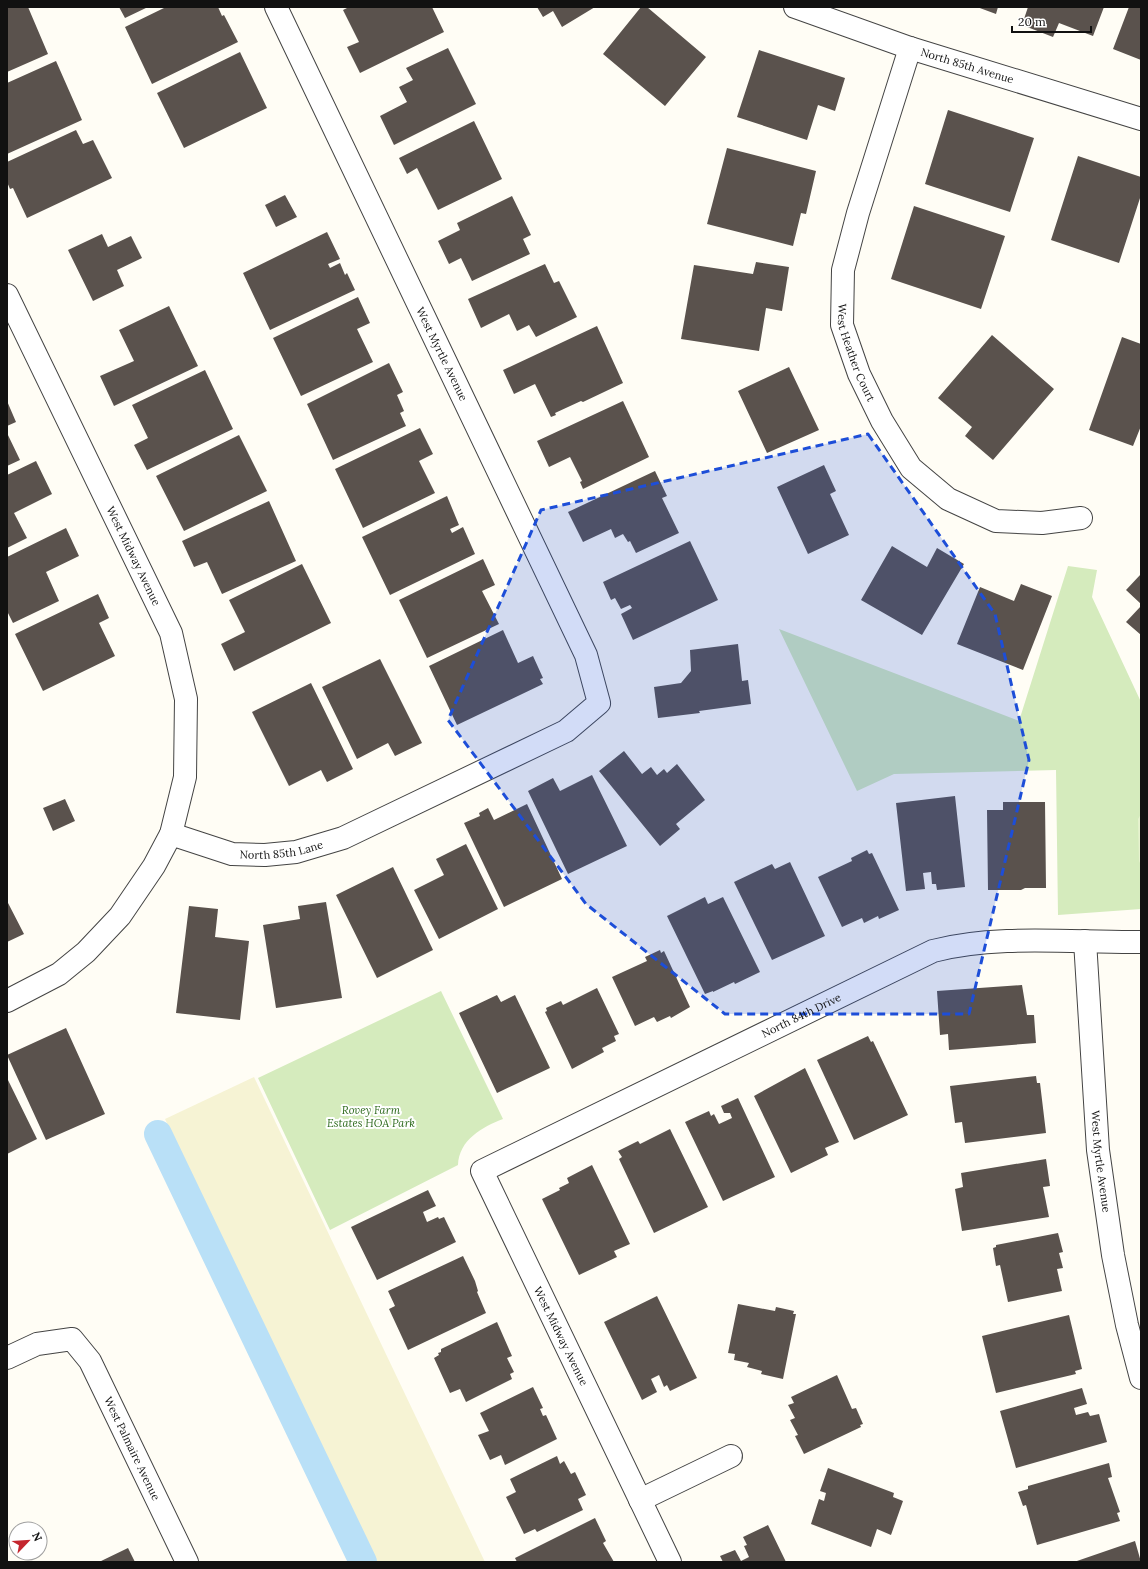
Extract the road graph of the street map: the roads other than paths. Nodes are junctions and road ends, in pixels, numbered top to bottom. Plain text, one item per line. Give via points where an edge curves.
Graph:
1 (276, 7) edge
2 (795, 7) edge
3 (910, 48) junction
4 (1141, 119) edge
5 (7, 295) edge
6 (1081, 518) dead end
7 (599, 703) joint
8 (171, 834) junction
9 (1085, 941) junction
10 (1141, 942) edge
11 (7, 1001) edge
12 (482, 1171) joint
13 (7, 1358) edge
14 (1141, 1378) edge
15 (731, 1456) dead end
16 (640, 1500) junction
17 (187, 1562) edge
18 (670, 1562) edge

1 - 7 street, West Myrtle Avenue via 586,656
2 - 3 street, North 85th Avenue
3 - 4 street, North 85th Avenue
3 - 6 street, West Heather Court via 858,213 843,270 842,325 859,374 882,421 912,468 948,499 996,521 1042,523
5 - 8 street, West Midway Avenue via 171,633 186,699 185,777
7 - 8 street, North 85th Lane via 566,731 342,838 310,848 265,855 232,854
8 - 11 street via 154,866 120,916 86,952 60,974
9 - 10 street, North 84th Drive
9 - 12 street, North 84th Drive via 982,942 933,951
9 - 14 street, West Myrtle Avenue via 1098,1150 1116,1270
12 - 16 street, West Midway Avenue
13 - 17 street, West Palmaire Avenue via 37,1344 72,1339 90,1361
15 - 16 street
16 - 18 street, West Midway Avenue

